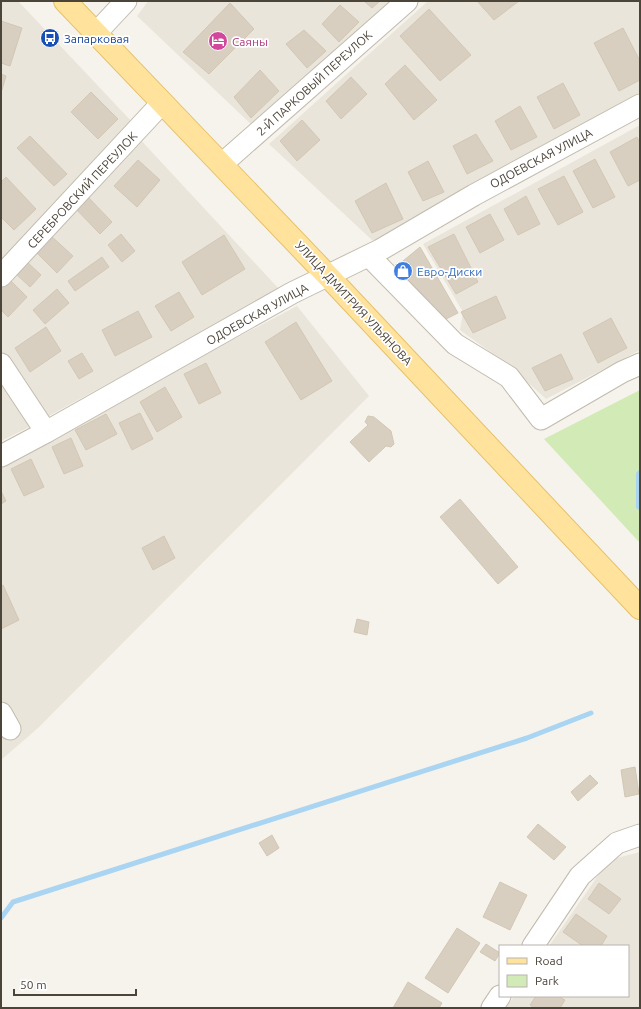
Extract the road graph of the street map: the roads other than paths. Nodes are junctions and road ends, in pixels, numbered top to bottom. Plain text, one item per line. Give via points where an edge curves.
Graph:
1 (65, 1) edge
2 (126, 1) edge
3 (407, 1) edge
4 (96, 33) junction
5 (162, 103) junction
6 (640, 105) edge
7 (222, 164) junction
8 (375, 253) junction
9 (327, 275) junction
10 (1, 276) edge
11 (1, 364) edge
12 (640, 364) edge
13 (46, 432) junction
14 (1, 456) edge
15 (640, 608) edge
16 (640, 835) edge
17 (534, 945) edge
18 (499, 997) edge
19 (492, 1008) edge

1 - 4 main road, УЛИЦА ДМИТРИЯ УЛЬЯНОВА
2 - 4 street
3 - 7 street, 2-Й ПАРКОВЫЙ ПЕРЕУЛОК
4 - 5 main road, УЛИЦА ДМИТРИЯ УЛЬЯНОВА
5 - 7 main road, УЛИЦА ДМИТРИЯ УЛЬЯНОВА
5 - 10 street, СЕРЕБРОВСКИЙ ПЕРЕУЛОК
6 - 8 street, ОДОЕВСКАЯ УЛИЦА via 474,195
7 - 9 main road, УЛИЦА ДМИТРИЯ УЛЬЯНОВА
8 - 9 street, ОДОЕВСКАЯ УЛИЦА
8 - 12 street via 455,344 509,377 541,419
9 - 13 street, ОДОЕВСКАЯ УЛИЦА
9 - 15 main road, УЛИЦА ДМИТРИЯ УЛЬЯНОВА
11 - 13 street
13 - 14 street, ОДОЕВСКАЯ УЛИЦА
16 - 17 street via 618,843 580,876
18 - 19 street

